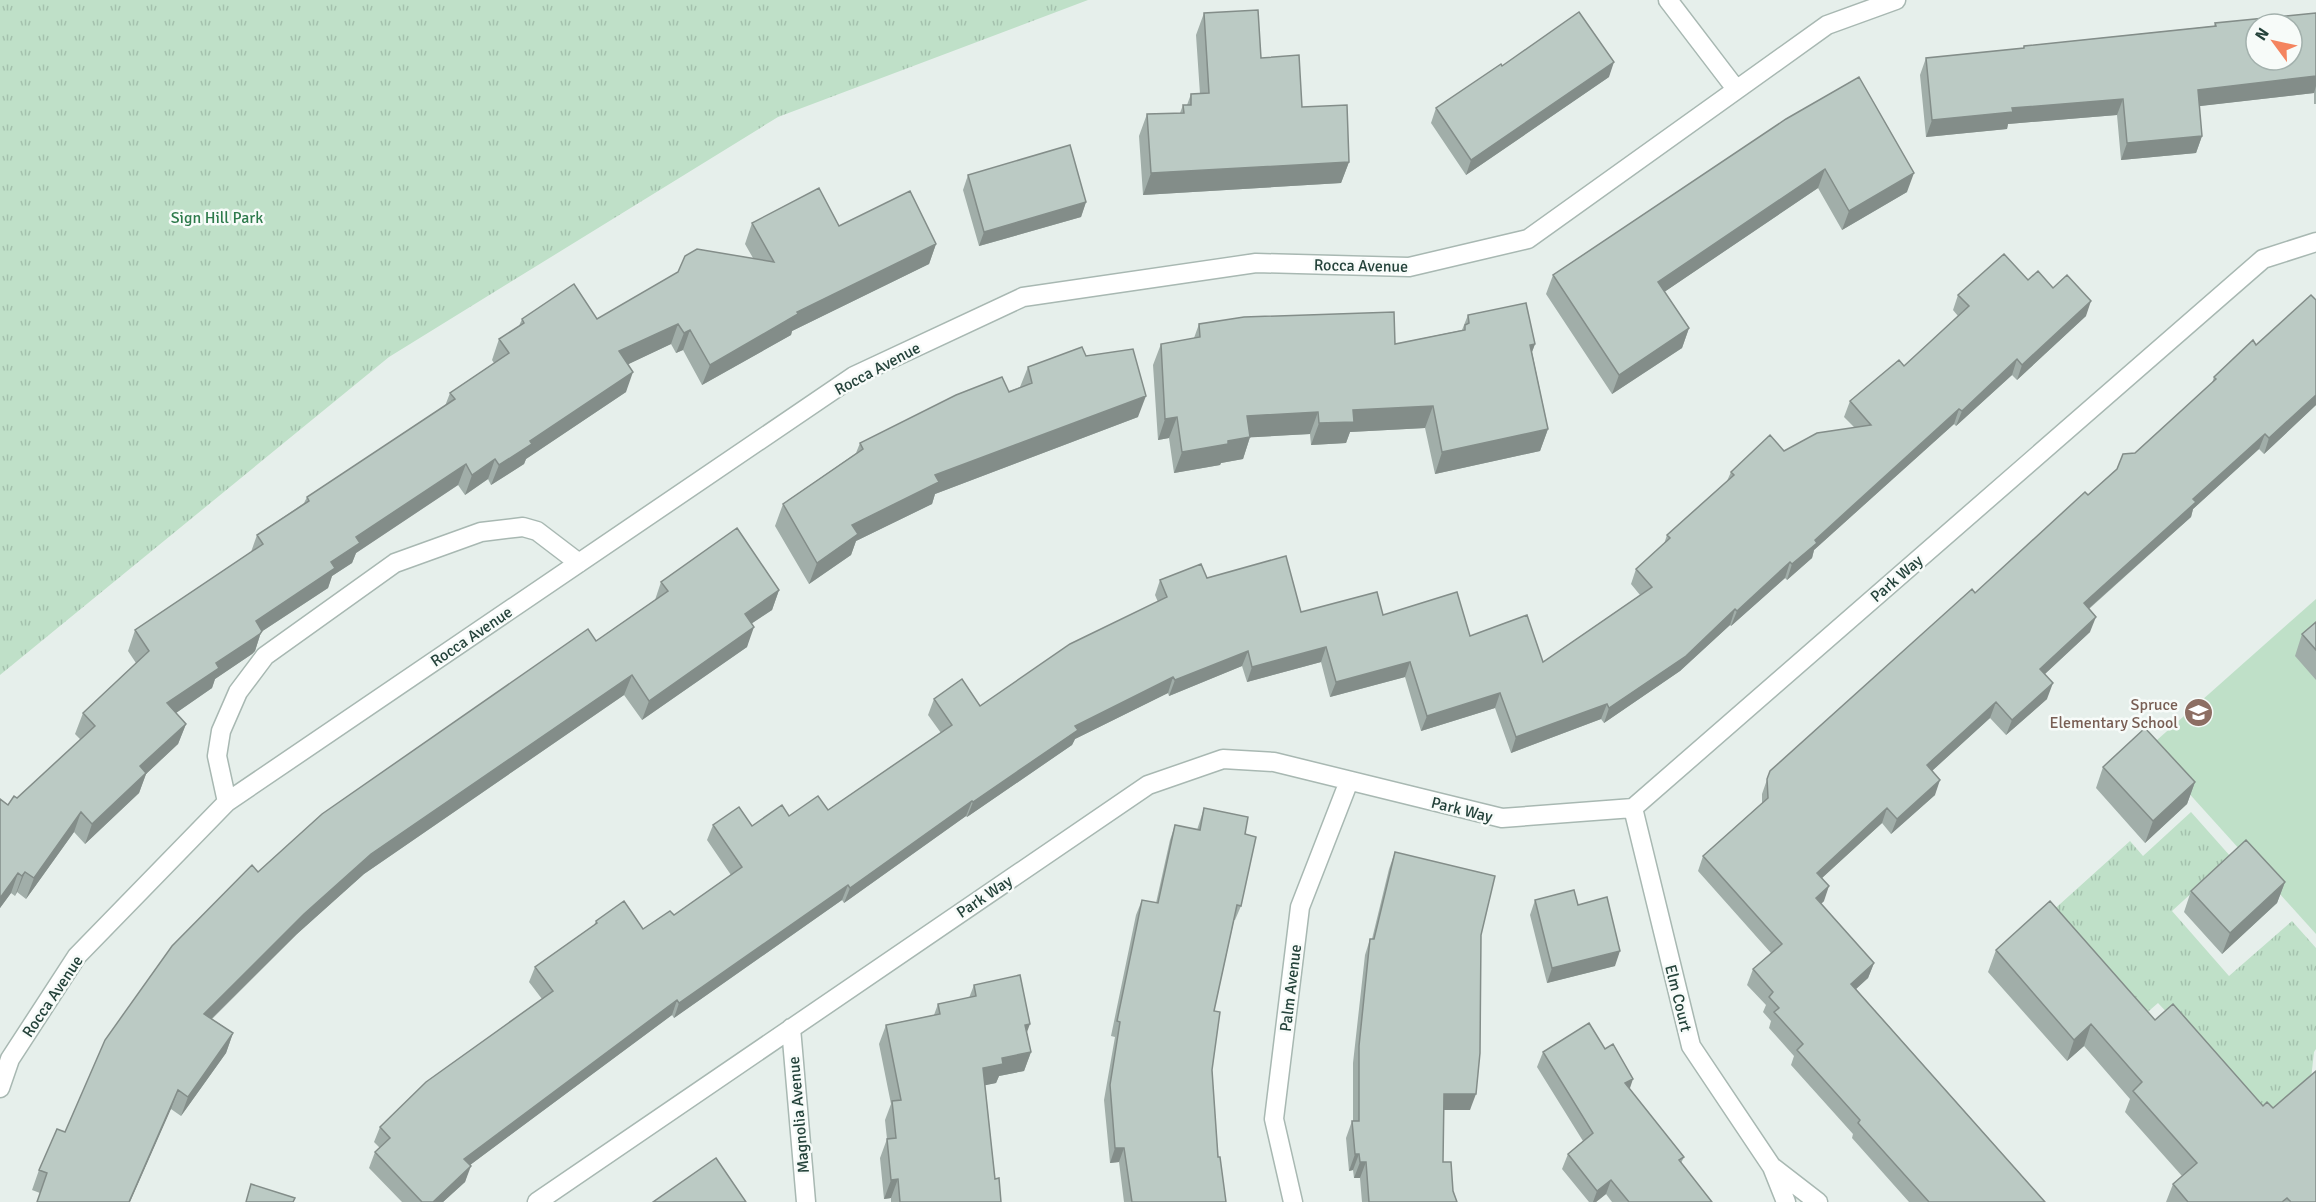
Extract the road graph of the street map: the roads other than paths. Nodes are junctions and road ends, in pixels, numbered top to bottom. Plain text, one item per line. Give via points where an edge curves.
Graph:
1 (1668, 0) edge
2 (1896, 0) edge
3 (1736, 89) junction
4 (2316, 242) edge
5 (579, 563) junction
6 (1349, 781) junction
7 (227, 802) junction
8 (1633, 808) junction
9 (790, 1028) junction
10 (0, 1088) edge
11 (1772, 1167) junction
12 (537, 1202) edge
13 (806, 1202) edge
14 (1293, 1202) edge
15 (1786, 1202) edge
16 (1818, 1202) edge

1 - 3 street
2 - 3 street, Rocca Avenue via 1827,25
3 - 5 street, Rocca Avenue via 1528,239 1409,267 1256,263 1023,297 854,376
4 - 8 street, Park Way via 2263,259
5 - 7 street, Rocca Avenue
5 - 7 street via 537,531 523,527 481,532 395,562 265,656 238,692 221,730 217,756
6 - 8 street, Park Way via 1502,818
6 - 9 street, Park Way via 1274,762 1223,759 1148,785
6 - 14 street, Palm Avenue via 1300,907 1274,1119
7 - 10 street, Rocca Avenue via 77,956 10,1059
8 - 11 street, Elm Court via 1691,1046
9 - 12 street, Park Way
9 - 13 street, Magnolia Avenue
11 - 15 street, Elm Court
11 - 16 street, Elm Court

